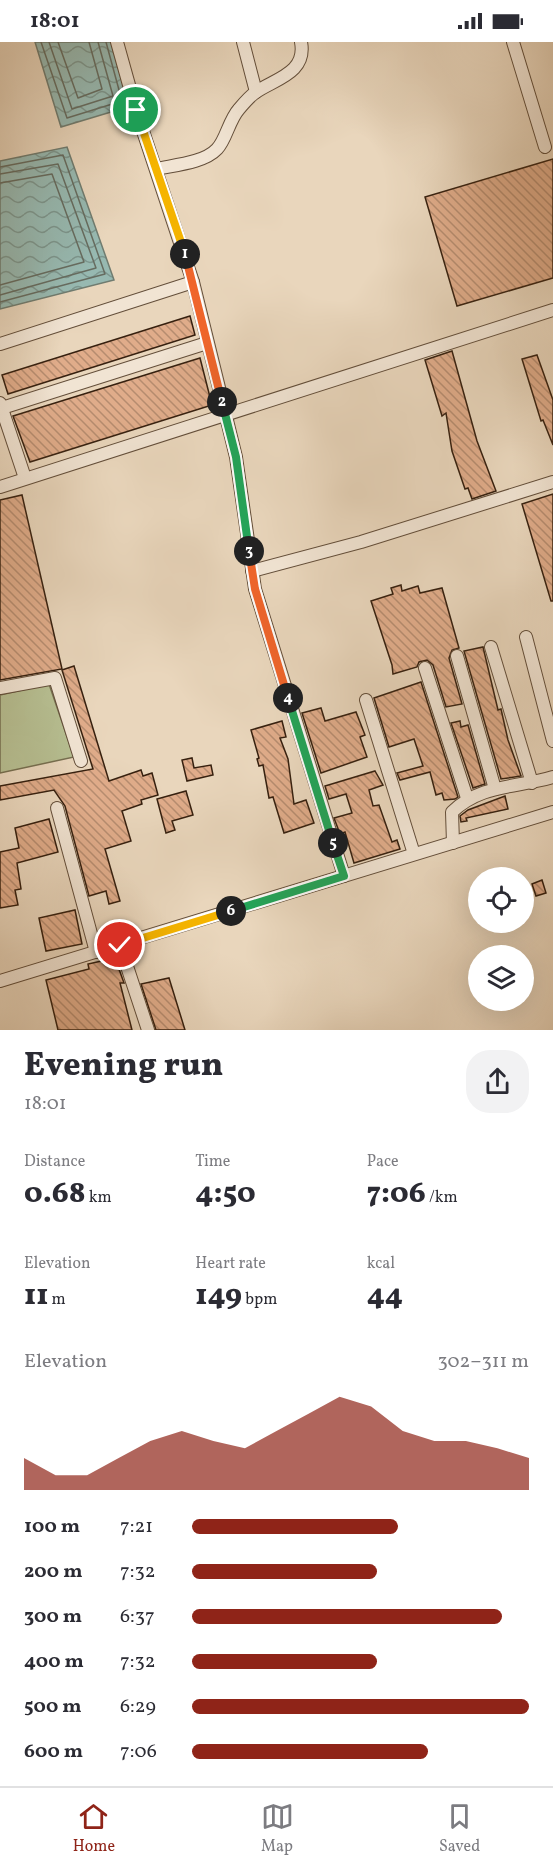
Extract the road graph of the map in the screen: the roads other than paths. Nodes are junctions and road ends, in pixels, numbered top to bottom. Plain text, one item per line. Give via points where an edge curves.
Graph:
1 (117, 42) edge
2 (243, 42) edge
3 (301, 42) edge
4 (513, 42) edge
5 (256, 92) junction
6 (545, 147) dead end
7 (156, 169) junction
8 (193, 282) junction
9 (553, 310) edge
10 (207, 343) junction
11 (0, 344) edge
12 (1, 405) edge
13 (225, 415) junction
14 (25, 478) junction
15 (553, 482) edge
16 (0, 487) edge
17 (252, 571) junction
18 (526, 637) dead end
19 (491, 647) dead end
20 (457, 656) dead end
21 (425, 668) dead end
22 (0, 688) edge
23 (366, 700) dead end
24 (553, 741) edge
25 (81, 760) dead end
26 (553, 777) edge
27 (532, 783) junction
28 (495, 789) junction
29 (467, 798) junction
30 (57, 808) dead end
31 (553, 812) edge
32 (453, 843) junction
33 (414, 854) junction
34 (344, 876) junction
35 (120, 945) junction
36 (96, 952) junction
37 (0, 981) edge
38 (148, 1030) edge

1 - 7 street
2 - 5 street
3 - 5 street via 300,61 284,78
4 - 6 street
5 - 7 street via 227,126 218,149 204,158
7 - 8 street
8 - 10 street
8 - 11 street
9 - 13 street
10 - 12 street
10 - 13 street
12 - 14 street
13 - 14 street
13 - 17 street via 236,457
14 - 16 street
15 - 17 street via 361,542
17 - 34 street
18 - 24 street
19 - 27 street
20 - 28 street
21 - 29 street
22 - 25 street via 55,678
23 - 33 street
26 - 27 street
27 - 28 street
28 - 29 street
29 - 32 street via 452,812
30 - 36 street
31 - 32 street
32 - 33 street
33 - 34 street
34 - 35 street
35 - 36 street
35 - 38 street
36 - 37 street

